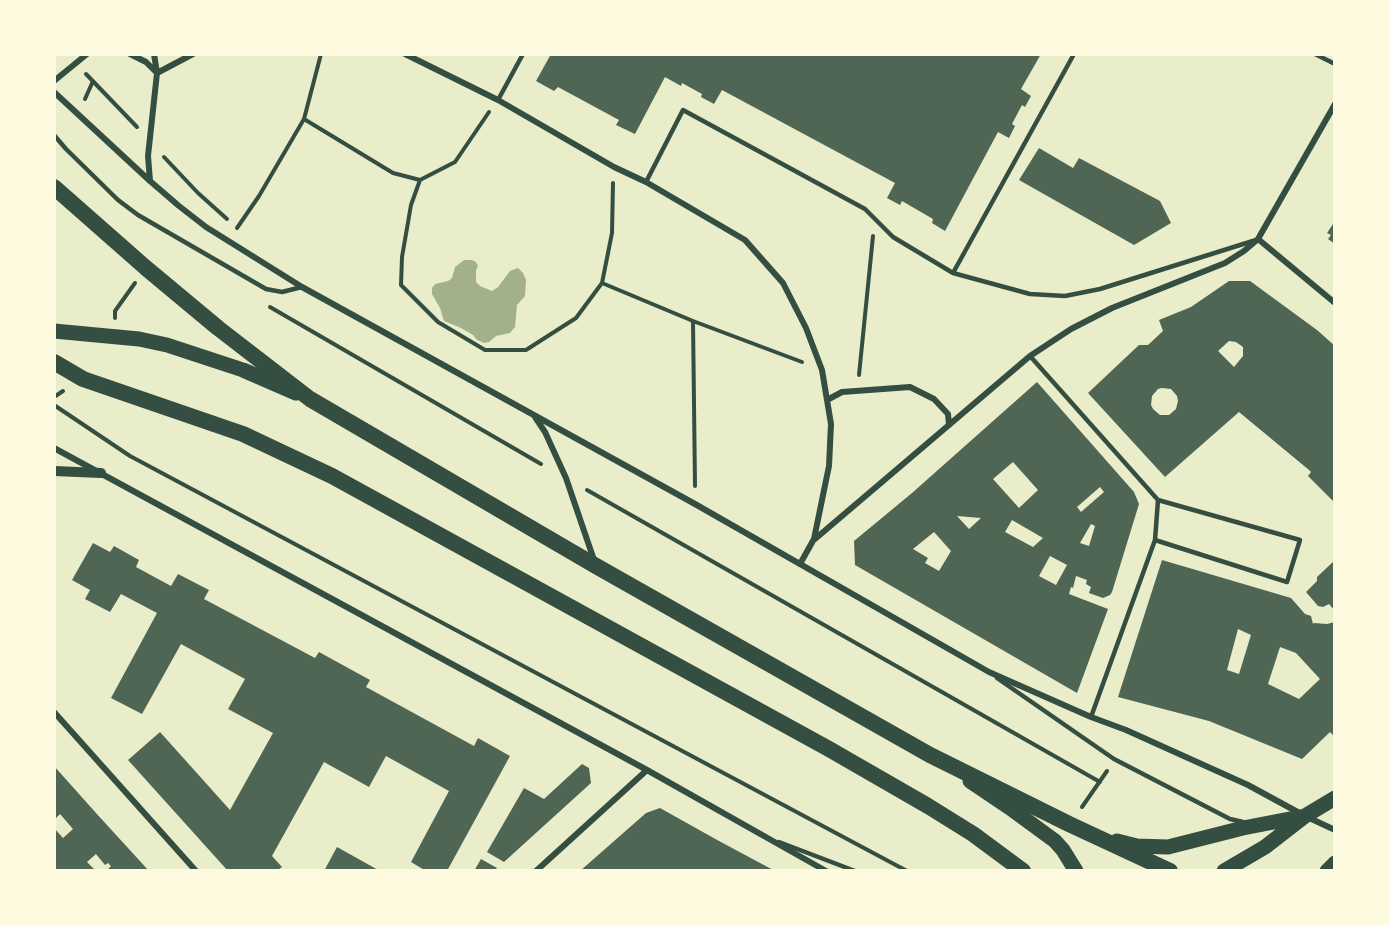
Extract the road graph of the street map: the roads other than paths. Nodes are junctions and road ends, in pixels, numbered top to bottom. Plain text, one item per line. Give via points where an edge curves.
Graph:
1 (87, 54) edge
2 (130, 54) edge
3 (154, 54) edge
4 (194, 54) edge
5 (405, 54) edge
6 (523, 54) edge
7 (1074, 54) edge
8 (1315, 54) edge
9 (1335, 64) edge
10 (157, 73) junction
11 (54, 81) edge
12 (54, 92) edge
13 (498, 100) junction
14 (1335, 104) edge
15 (54, 135) edge
16 (150, 182) junction
17 (646, 182) junction
18 (54, 187) edge
19 (1258, 239) junction
20 (953, 273) junction
21 (302, 287) junction
22 (1335, 303) edge
23 (54, 331) edge
24 (1030, 356) junction
25 (54, 363) edge
26 (310, 399) junction
27 (827, 399) junction
28 (534, 416) junction
29 (949, 424) junction
30 (54, 448) edge
31 (54, 471) edge
32 (101, 473) junction
33 (1158, 500) junction
34 (814, 539) junction
35 (1155, 540) junction
36 (800, 564) junction
37 (596, 566) junction
38 (989, 672) junction
39 (54, 712) edge
40 (1091, 717) junction
41 (930, 755) junction
42 (647, 770) junction
43 (1335, 798) edge
44 (1305, 816) junction
45 (1335, 830) edge
46 (763, 836) junction
47 (1096, 836) junction
48 (1335, 863) edge
49 (196, 871) edge
50 (536, 871) edge
51 (826, 871) edge
52 (855, 871) edge
53 (1023, 871) edge
54 (1076, 871) edge
55 (1170, 871) edge
56 (1224, 871) edge
57 (1327, 871) edge

1 - 11 street
2 - 10 street via 147,62
3 - 10 street
4 - 10 street
5 - 13 street
6 - 13 lane
7 - 20 lane
8 - 9 lane
10 - 16 street via 148,156
12 - 16 street
13 - 17 street
14 - 19 street
15 - 21 lane via 117,200 138,215 266,289 282,292
16 - 21 street via 206,227
17 - 20 lane via 683,110 865,209 893,237
17 - 27 street via 745,240 783,284 806,328 822,370
18 - 26 highway via 218,328
19 - 20 lane via 1100,289 1065,296 1030,294
19 - 22 street
19 - 24 street via 1225,263 1112,308
21 - 28 street
23 - 26 main road via 168,345 243,370
24 - 29 street
24 - 33 lane
25 - 53 highway via 83,379 243,435 332,476 829,748 982,840
26 - 37 highway
27 - 29 street via 842,392 910,387 934,399 948,414
27 - 34 street via 831,423 829,465
28 - 36 street
28 - 37 street via 566,478
29 - 34 street
30 - 32 street
31 - 32 street
32 - 42 street
33 - 35 lane
33 - 35 lane via 1300,540 1287,582
34 - 36 street
35 - 40 lane
36 - 38 street
37 - 41 highway
38 - 40 street
38 - 44 lane via 1114,759 1230,819 1246,822
39 - 49 street
40 - 44 street via 1248,785
41 - 47 highway
41 - 54 main road via 1055,841
42 - 46 street
42 - 50 street
43 - 44 main road
44 - 45 street
44 - 47 main road via 1168,847 1137,846
44 - 56 main road via 1265,847
46 - 51 street
46 - 52 lane
47 - 55 highway
48 - 57 main road

